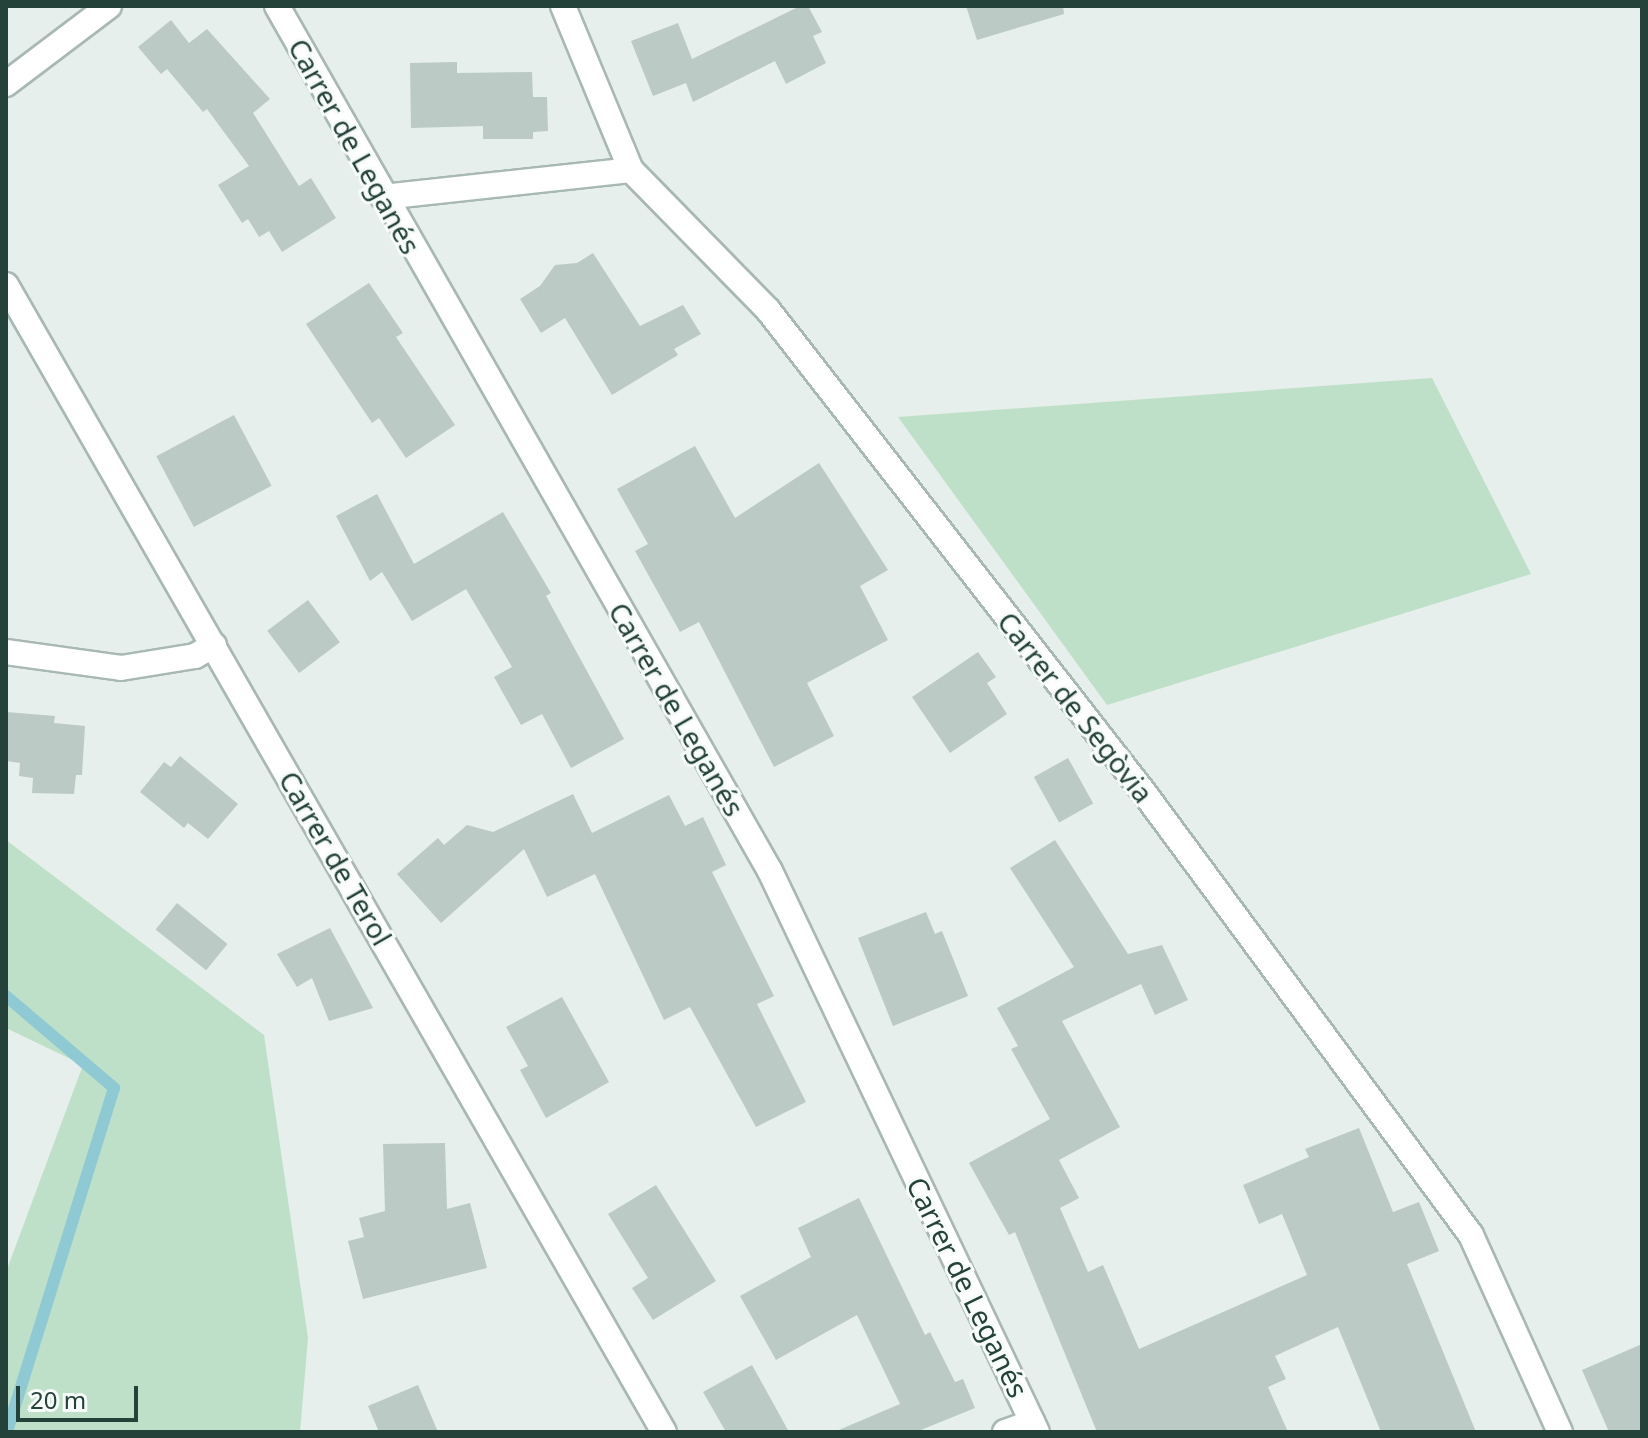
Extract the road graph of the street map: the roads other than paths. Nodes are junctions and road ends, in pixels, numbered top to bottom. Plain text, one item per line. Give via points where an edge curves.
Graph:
1 (109, 6) edge
2 (277, 6) edge
3 (563, 6) edge
4 (6, 84) edge
5 (631, 170) junction
6 (383, 197) junction
7 (6, 285) edge
8 (214, 645) junction
9 (6, 652) edge
10 (1035, 1427) edge
11 (664, 1432) edge
12 (1005, 1432) edge
13 (1560, 1432) edge

1 - 4 street
2 - 6 street, Carrer de Leganés
3 - 5 street, Carrer de Segòvia
5 - 6 street
5 - 13 street, Carrer de Segòvia via 768,310 1145,794 1462,1223
6 - 10 street, Carrer de Leganés via 770,871
7 - 8 street, Carrer de Terol
8 - 9 street via 195,656 121,668
8 - 11 street, Carrer de Terol
10 - 12 street

